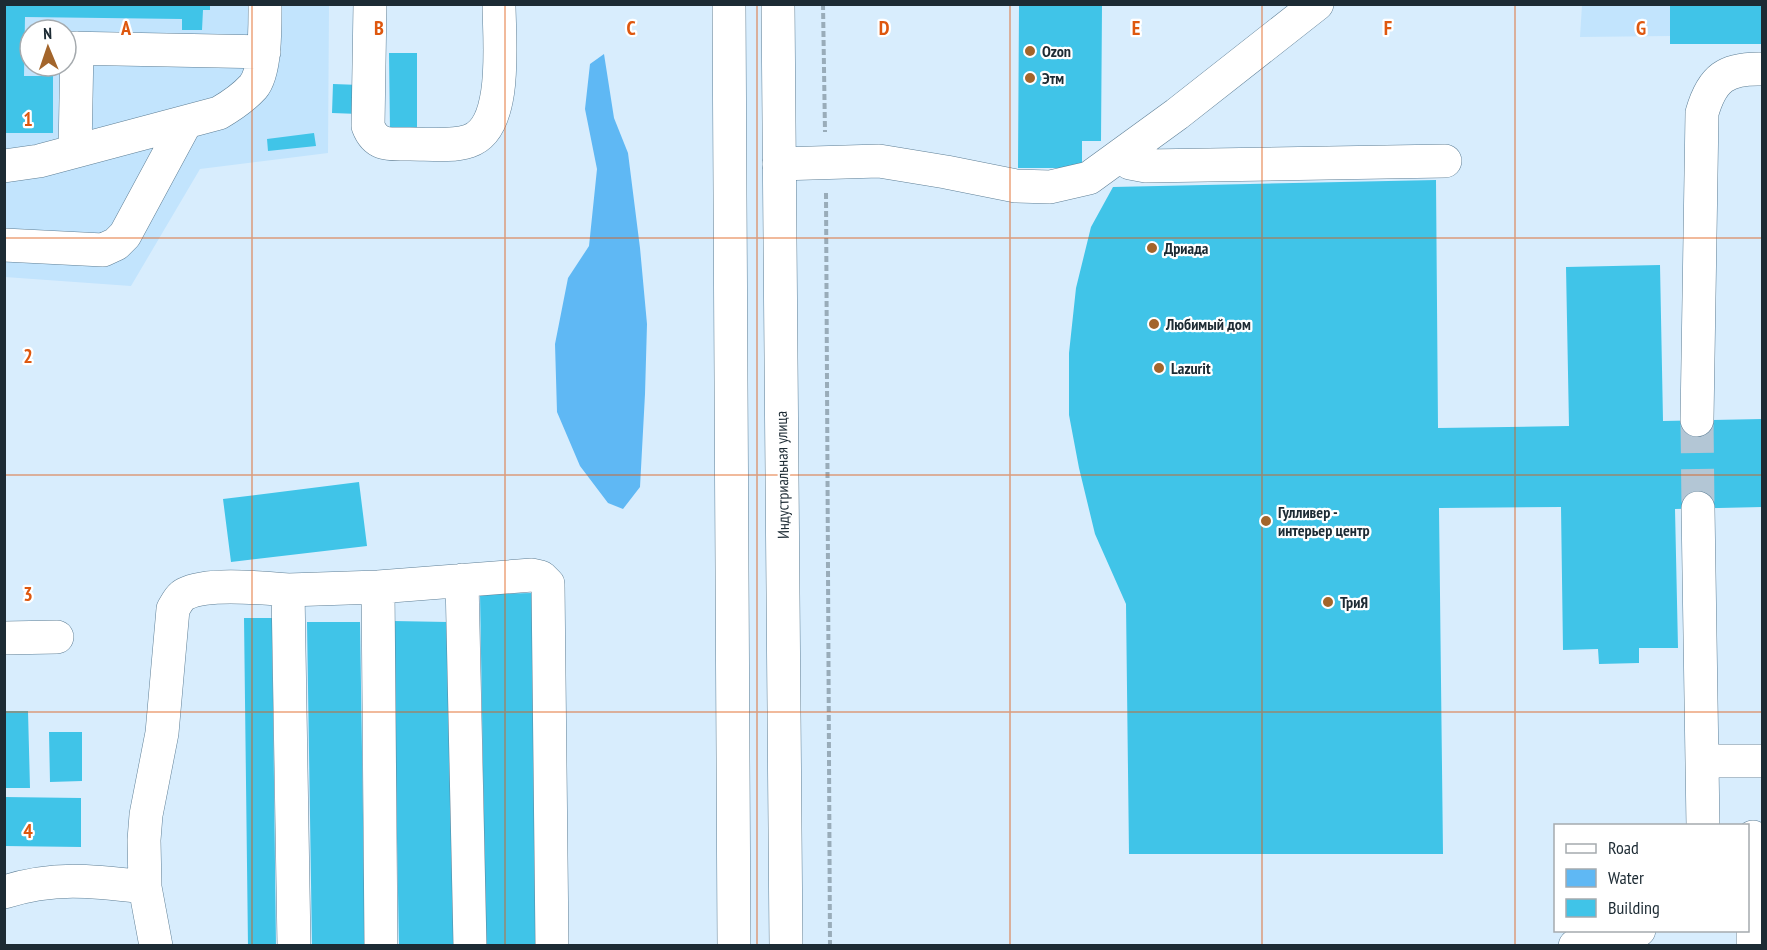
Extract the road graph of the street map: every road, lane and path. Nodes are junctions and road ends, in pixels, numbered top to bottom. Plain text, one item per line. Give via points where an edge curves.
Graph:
1 (265, 4) edge
2 (370, 4) edge
3 (499, 4) edge
4 (729, 4) edge
5 (778, 4) edge
6 (823, 4) edge
7 (1317, 4) edge
8 (78, 48) edge
9 (264, 52) junction
10 (1762, 69) edge
11 (72, 78) edge
12 (186, 122) junction
13 (75, 151) junction
14 (1122, 154) junction
15 (1445, 161) dead end
16 (826, 162) junction
17 (779, 164) junction
18 (4, 166) edge
19 (4, 245) edge
20 (1697, 420) tunnel mouth
21 (1698, 508) tunnel mouth
22 (462, 580) junction
23 (378, 587) junction
24 (288, 590) junction
25 (57, 637) dead end
26 (4, 638) edge
27 (1703, 761) junction
28 (1762, 761) edge
29 (1703, 824) edge
30 (1753, 837) dead end
31 (145, 886) junction
32 (4, 892) edge
33 (1751, 925) edge
34 (1626, 937) edge
35 (156, 945) edge
36 (294, 945) edge
37 (381, 945) edge
38 (470, 945) edge
39 (552, 945) edge
40 (734, 945) edge
41 (786, 945) edge
42 (830, 945) edge
43 (1575, 945) edge

1 - 9 main road
2 - 3 main road via 368,126 372,137 381,143 395,144 460,144 482,133 496,108
4 - 40 main road
5 - 17 main road, Индустриальная улица
6 - 16 path
7 - 14 main road
8 - 9 main road
9 - 12 main road via 255,85 237,102 219,113
10 - 20 main road via 1729,72 1707,95 1702,113
11 - 13 main road
12 - 13 main road
12 - 19 main road via 125,235 116,244 88,251
13 - 18 main road
14 - 15 main road via 1130,163 1146,166
14 - 16 main road via 1089,178 1050,187 1016,186 879,161
16 - 17 main road
16 - 42 path
17 - 41 main road, Индустриальная улица
21 - 27 main road
22 - 23 main road
22 - 38 main road
22 - 39 main road via 531,575 542,577 548,584
23 - 24 main road
23 - 37 main road
24 - 31 main road via 207,589 184,594 173,609 162,733 146,815
24 - 36 main road
25 - 26 main road
27 - 28 main road
27 - 29 main road
30 - 33 main road
31 - 32 main road via 76,880 27,885
31 - 35 main road
34 - 43 main road

